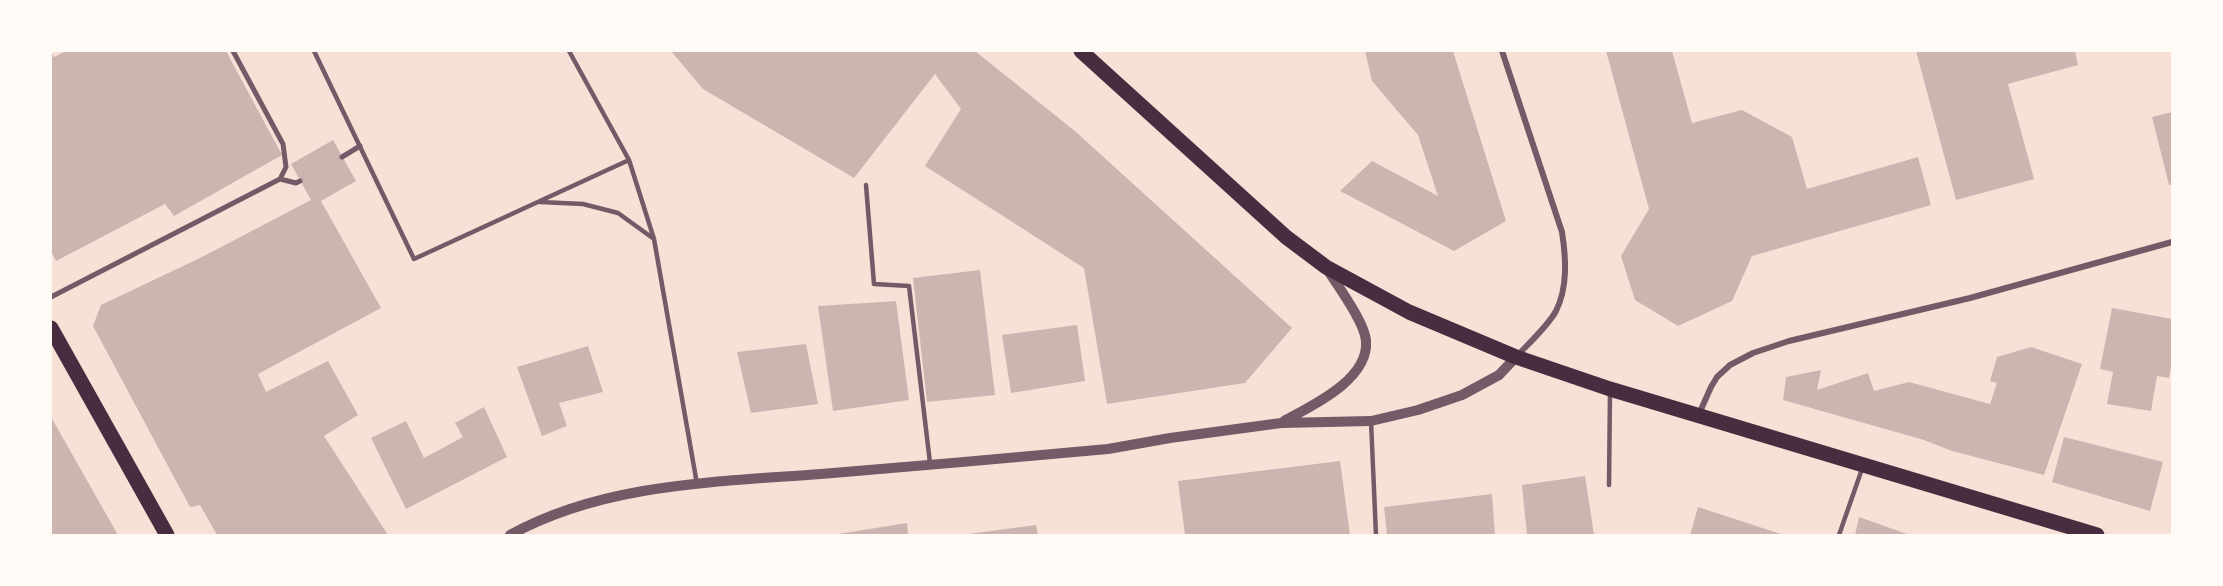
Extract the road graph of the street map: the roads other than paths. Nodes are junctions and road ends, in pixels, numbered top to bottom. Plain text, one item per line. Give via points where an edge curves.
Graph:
1 (233, 51) edge
2 (314, 51) edge
3 (570, 51) edge
4 (1081, 51) edge
5 (1502, 51) edge
6 (360, 146) junction
7 (342, 157) dead end
8 (629, 160) junction
9 (280, 179) junction
10 (300, 181) dead end
11 (866, 185) dead end
12 (538, 202) junction
13 (654, 239) junction
14 (2172, 242) edge
15 (1326, 267) junction
16 (51, 297) edge
17 (51, 328) edge
18 (1516, 357) junction
19 (1610, 389) junction
20 (1698, 417) junction
21 (1371, 421) junction
22 (1281, 423) junction
23 (931, 464) junction
24 (1863, 466) junction
25 (697, 484) junction
26 (1609, 485) dead end
27 (167, 535) edge
28 (510, 535) edge
29 (1376, 535) edge
30 (1839, 535) edge
31 (2097, 535) edge

1 - 9 street via 283,144 286,167
2 - 6 lane
3 - 8 lane
4 - 15 main road via 1286,237
5 - 18 street via 1566,254 1562,295 1556,312
6 - 7 street
6 - 12 lane via 414,259
8 - 12 lane
8 - 13 lane
9 - 10 street
9 - 16 street
11 - 23 lane via 874,284 909,286
12 - 13 lane via 583,204 618,213
13 - 25 lane
14 - 20 street via 1753,353 1717,377
15 - 18 main road via 1409,312
15 - 22 street via 1362,326 1367,342 1362,362 1330,395
17 - 27 main road
18 - 19 main road
18 - 21 street via 1499,375 1462,395
19 - 20 main road
19 - 26 lane
20 - 24 main road
21 - 22 street
21 - 29 lane
22 - 23 street via 1108,449
23 - 25 street
24 - 30 lane
24 - 31 main road
25 - 28 street via 600,499 538,520

